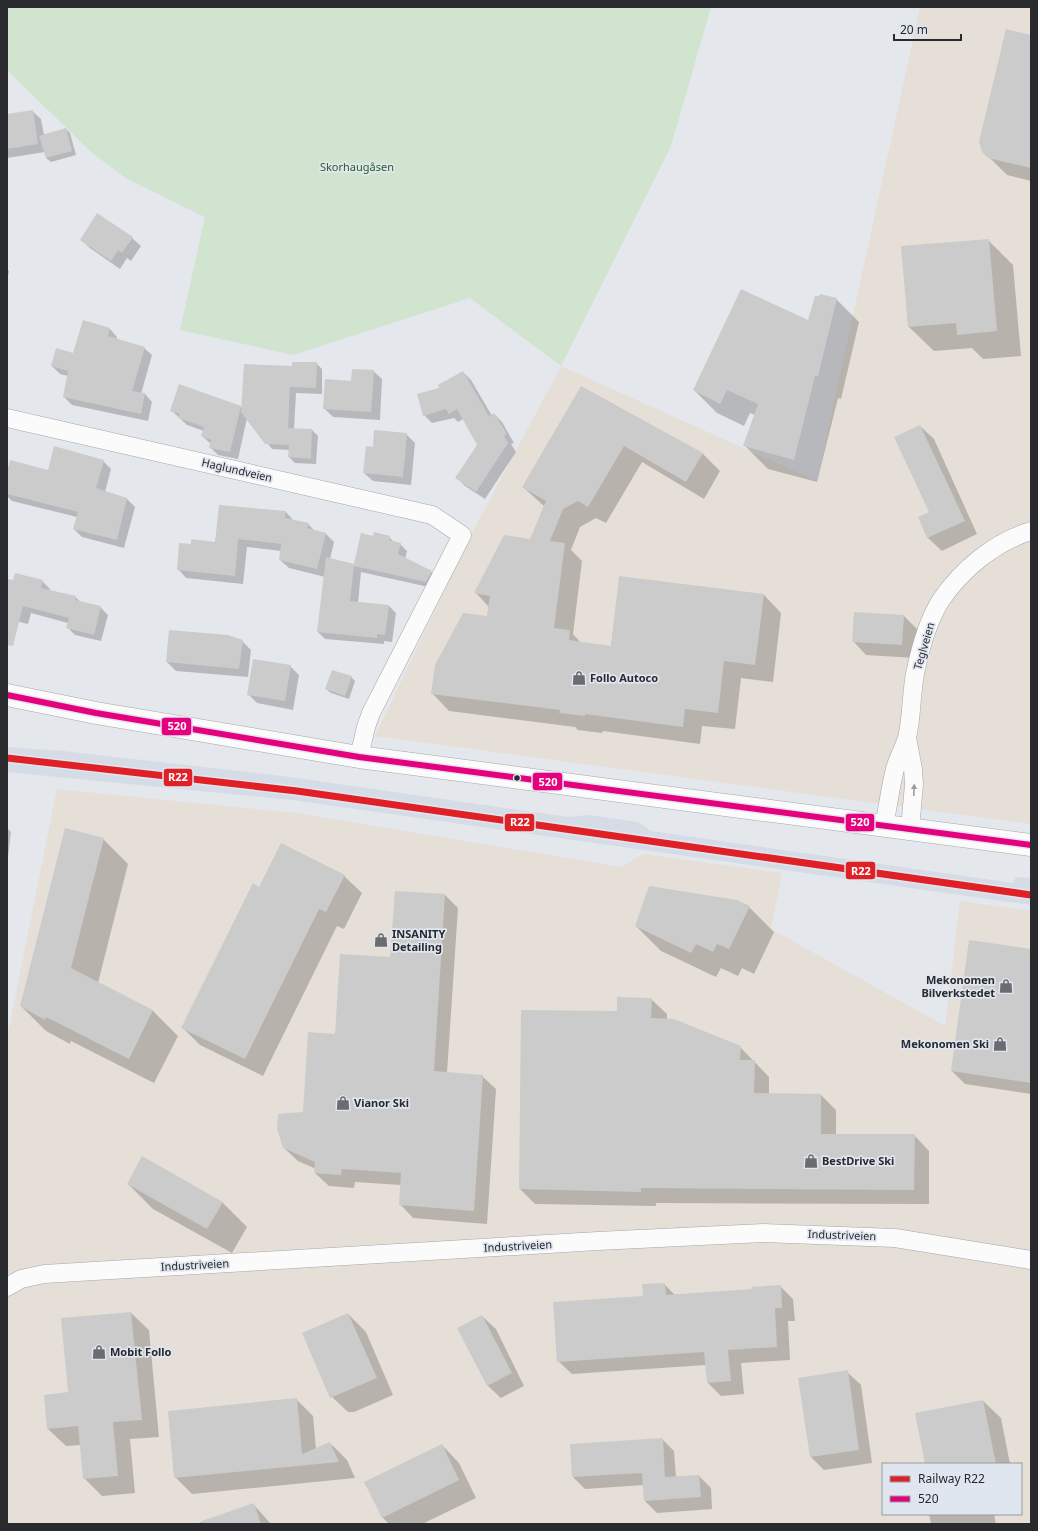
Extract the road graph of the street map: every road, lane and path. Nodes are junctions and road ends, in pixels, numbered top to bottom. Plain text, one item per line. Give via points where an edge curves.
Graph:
1 (7, 418) edge
2 (1031, 531) edge
3 (7, 695) edge
4 (907, 737) junction
5 (359, 757) junction
6 (884, 826) junction
7 (910, 829) junction
8 (1031, 845) edge
9 (1031, 1260) edge
10 (7, 1287) edge

1 - 5 street, Haglundveien via 432,515 462,535 371,713
2 - 4 street, Teglveien via 1002,543 987,553 941,600 920,653
3 - 5 main road via 111,716
4 - 6 street, Teglveien via 895,768
7 -> 4 street, Teglveien via 914,784
5 - 6 main road
6 - 7 main road
7 - 8 main road
9 - 10 street, Industriveien via 895,1238 764,1233 44,1274 21,1279

